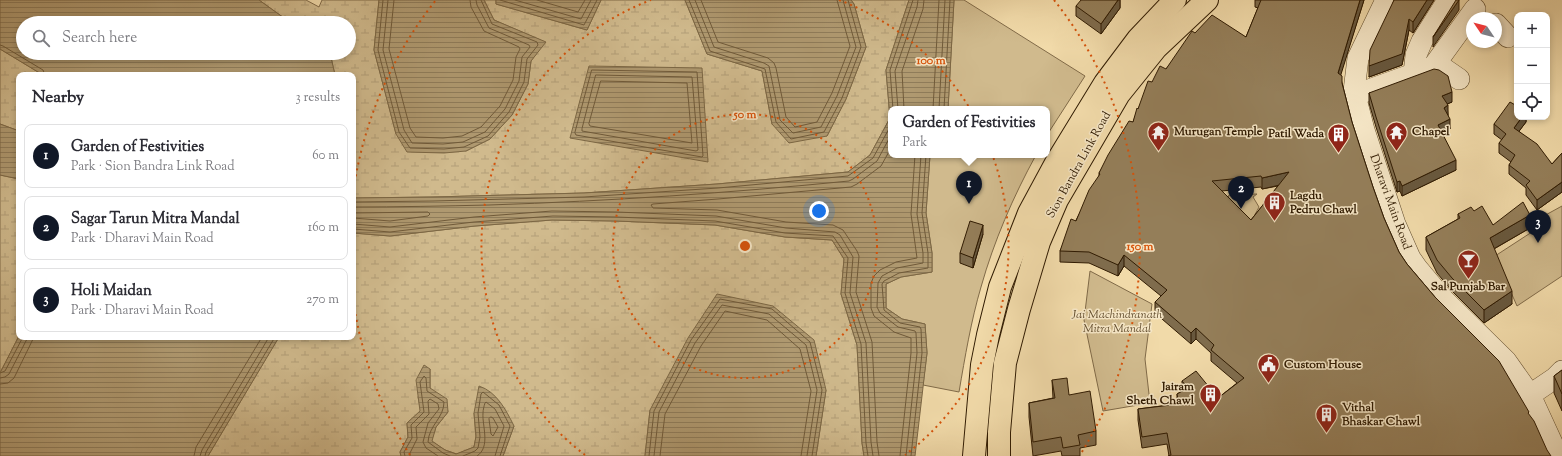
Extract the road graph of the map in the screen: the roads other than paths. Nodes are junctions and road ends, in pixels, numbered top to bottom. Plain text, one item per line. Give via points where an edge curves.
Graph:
1 (1175, 0) edge
2 (1207, 0) edge
3 (1386, 0) edge
4 (1448, 0) edge
5 (1476, 9) edge
6 (1424, 70) junction
7 (1459, 78) dead end
8 (1355, 95) junction
9 (983, 359) junction
10 (1005, 363) junction
11 (1562, 370) edge
12 (1530, 395) junction
13 (974, 456) edge
14 (999, 456) edge
15 (1558, 456) edge

1 - 9 main road, Sion Bandra Link Road via 1138,38 1105,83 1029,213 1000,287
2 - 10 main road, Sion Bandra Link Road via 1156,48 1119,94 1057,200 1039,242
3 - 8 street, Dharavi Main Road via 1358,58
4 - 6 street via 1416,55
5 - 6 street
6 - 7 street via 1443,68
6 - 8 street
8 - 12 street, Dharavi Main Road via 1395,224 1410,258 1443,299 1506,360
9 - 10 main road
9 - 13 main road, Sion Bandra Link Road
10 - 14 main road, Sion Bandra Link Road
11 - 12 street
12 - 15 street, Dharavi Main Road

